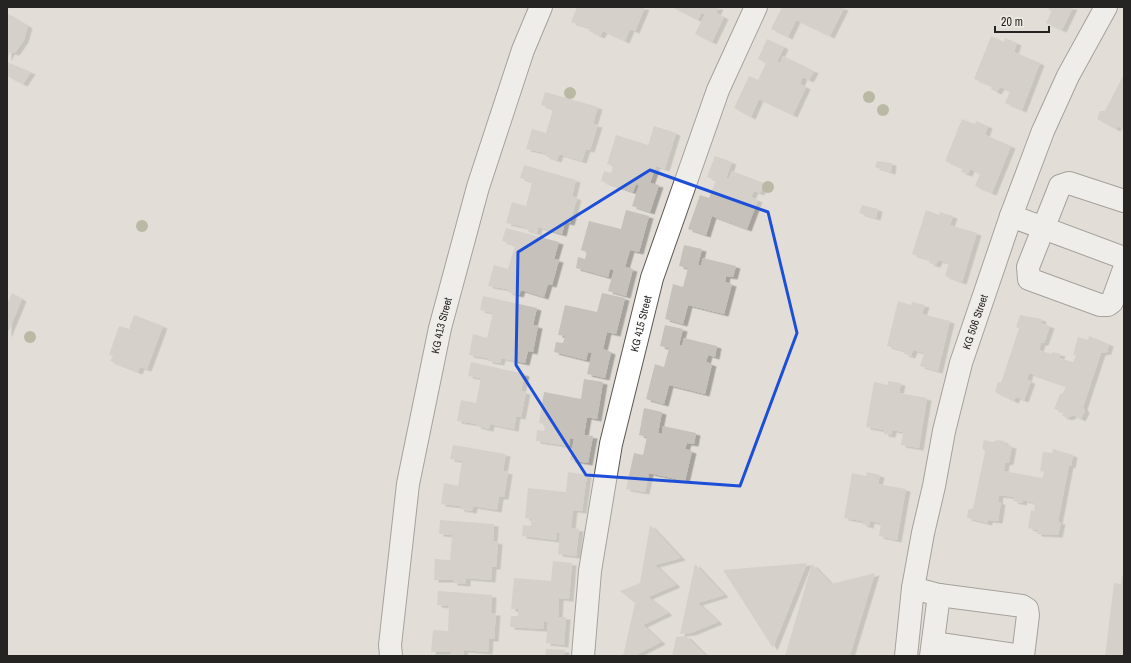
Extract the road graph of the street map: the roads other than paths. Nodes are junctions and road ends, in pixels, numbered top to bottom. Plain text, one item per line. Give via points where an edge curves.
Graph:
1 (541, 7) edge
2 (756, 7) edge
3 (1106, 7) edge
4 (1124, 202) edge
5 (1011, 216) junction
6 (1043, 227) junction
7 (1124, 258) edge
8 (1124, 269) edge
9 (913, 588) junction
10 (939, 595) junction
11 (932, 650) edge
12 (390, 656) edge
13 (583, 656) edge
14 (906, 656) edge
15 (1023, 656) edge

1 - 12 street, KG 413 Street via 523,50 478,187 440,328 408,484
2 - 13 street, KG 415 Street via 718,90 652,278 611,444 590,571
3 - 5 street, KG 506 Street via 1068,76 1043,131
4 - 6 street via 1069,183 1064,184 1060,186
5 - 6 street
5 - 9 street, KG 506 Street via 959,370 944,431
6 - 7 street
6 - 8 street via 1028,268 1029,279 1100,305 1108,305 1112,302
9 - 10 street
9 - 14 street, KG 506 Street
10 - 11 street
10 - 15 street via 1022,606 1027,609
11 - 15 street

